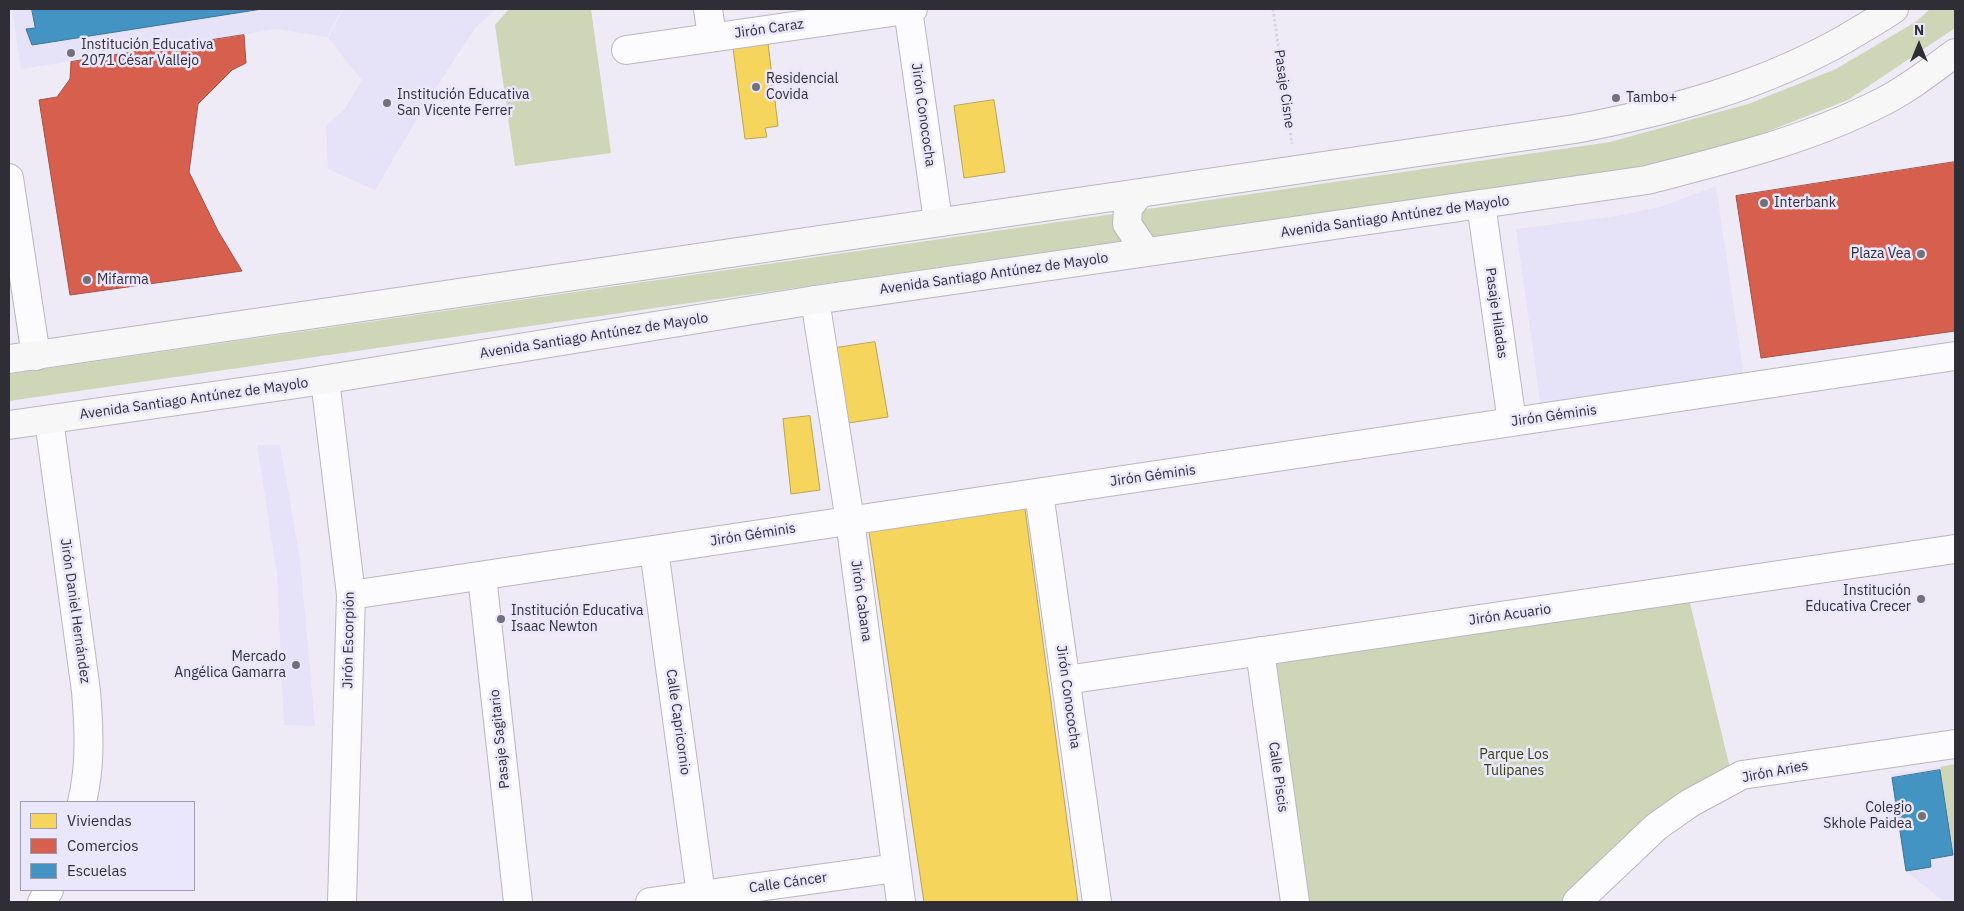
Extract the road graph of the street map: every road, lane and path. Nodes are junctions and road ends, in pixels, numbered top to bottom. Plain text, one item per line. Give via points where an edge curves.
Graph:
1 (708, 9) edge
2 (910, 9) edge
3 (1273, 9) edge
4 (1894, 9) edge
5 (712, 37) junction
6 (626, 50) dead end
7 (1955, 53) edge
8 (1296, 170) junction
9 (9, 178) edge
10 (1139, 194) junction
11 (1104, 199) junction
12 (1481, 204) junction
13 (938, 221) junction
14 (1146, 252) junction
15 (1112, 258) junction
16 (814, 300) junction
17 (36, 356) junction
18 (1955, 356) edge
19 (9, 360) edge
20 (324, 380) junction
21 (49, 420) junction
22 (1512, 422) junction
23 (9, 425) edge
24 (1039, 492) junction
25 (850, 521) junction
26 (1955, 549) edge
27 (654, 550) junction
28 (482, 576) junction
29 (351, 595) junction
30 (1260, 651) junction
31 (1066, 680) junction
32 (1955, 744) edge
33 (82, 801) edge
34 (896, 868) junction
35 (48, 891) edge
36 (701, 895) junction
37 (42, 902) edge
38 (342, 902) edge
39 (518, 902) edge
40 (650, 902) edge
41 (902, 902) edge
42 (1097, 902) edge
43 (1296, 902) edge
44 (1577, 902) edge

1 - 5 street
2 - 5 street, Jirón Caraz
2 - 13 street, Jirón Conococha
3 - 8 path, Pasaje Cisne
4 - 8 main road via 1812,58 1740,88 1696,102 1575,129
5 - 6 street, Jirón Caraz
7 - 12 main road, Avenida Santiago Antúnez de Mayolo via 1884,101 1813,133 1647,180
8 - 10 main road
9 - 17 street
10 - 11 main road
10 - 14 main road via 1128,208 1127,224
11 - 13 main road
11 - 15 main road via 1116,211 1121,226 1120,242
12 - 14 main road, Avenida Santiago Antúnez de Mayolo
12 - 22 street, Pasaje Hiladas
13 - 17 main road
14 - 15 main road, Avenida Santiago Antúnez de Mayolo
15 - 16 main road, Avenida Santiago Antúnez de Mayolo
16 - 20 main road, Avenida Santiago Antúnez de Mayolo
16 - 25 street, Jirón Cabana
17 - 19 main road
18 - 22 street, Jirón Géminis
20 - 21 main road, Avenida Santiago Antúnez de Mayolo
20 - 29 street, Jirón Escorpión
21 - 23 main road, Avenida Santiago Antúnez de Mayolo
21 - 33 street, Jirón Daniel Hernández via 90,736 88,780
22 - 24 street, Jirón Géminis
24 - 25 street, Jirón Géminis
24 - 31 street, Jirón Conococha
25 - 27 street, Jirón Géminis
25 - 34 street, Jirón Cabana
26 - 30 street, Jirón Acuario
27 - 28 street, Jirón Géminis
27 - 36 street, Calle Capricornio
28 - 29 street, Jirón Géminis
28 - 39 street, Pasaje Sagitario
29 - 38 street, Jirón Escorpión
30 - 31 street, Jirón Acuario
30 - 43 street, Calle Piscis
31 - 42 street, Jirón Conococha
32 - 44 street, Jirón Aries via 1742,775 1690,803 1656,827
34 - 36 street, Calle Cáncer
34 - 41 street, Jirón Cabana
35 - 37 street
36 - 40 street, Calle Cáncer

